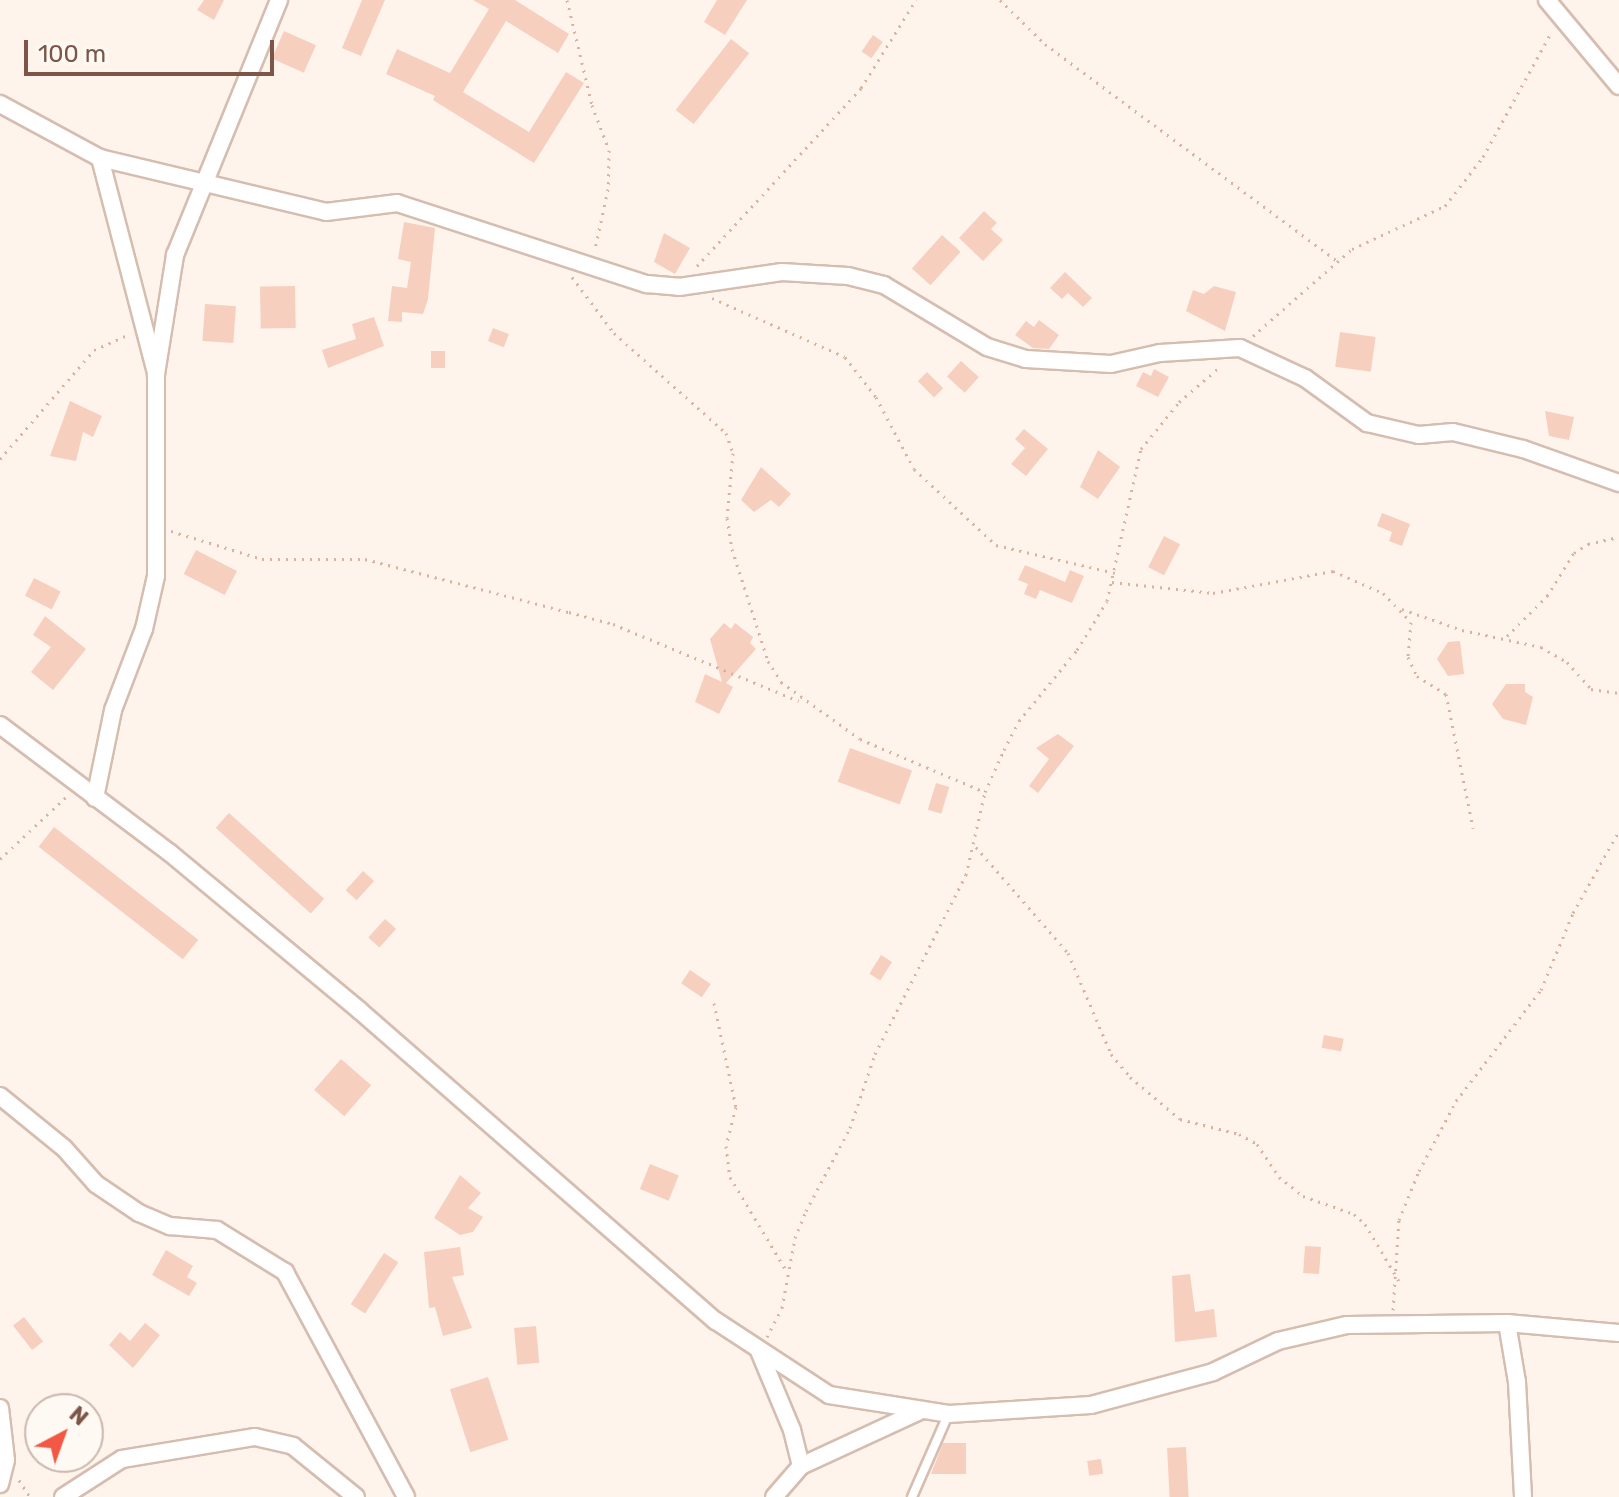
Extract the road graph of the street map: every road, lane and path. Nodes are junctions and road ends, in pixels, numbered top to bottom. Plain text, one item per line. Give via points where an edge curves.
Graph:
1 (279, 0) edge
2 (567, 0) edge
3 (916, 0) edge
4 (1000, 0) edge
5 (1547, 0) edge
6 (1560, 15) junction
7 (1619, 86) edge
8 (0, 104) edge
9 (100, 158) junction
10 (200, 184) junction
11 (544, 254) junction
12 (1337, 261) junction
13 (591, 268) junction
14 (683, 287) junction
15 (142, 334) junction
16 (1240, 348) junction
17 (156, 374) junction
18 (0, 459) edge
19 (1619, 483) edge
20 (157, 526) junction
21 (1619, 537) edge
22 (1115, 573) junction
23 (1112, 582) junction
24 (1399, 607) junction
25 (1507, 636) junction
26 (1619, 693) edge
27 (804, 703) junction
28 (0, 725) edge
29 (79, 787) junction
30 (985, 792) junction
31 (95, 798) junction
32 (1473, 828) dead end
33 (1619, 831) edge
34 (976, 847) junction
35 (0, 859) edge
36 (714, 1003) dead end
37 (0, 1096) edge
38 (787, 1272) junction
39 (1399, 1281) junction
40 (1391, 1323) junction
41 (1507, 1323) junction
42 (1619, 1333) edge
43 (759, 1351) junction
44 (0, 1408) edge
45 (918, 1412) junction
46 (949, 1414) junction
47 (801, 1466) junction
48 (0, 1484) edge
49 (63, 1497) edge
50 (356, 1497) edge
51 (406, 1497) edge
52 (774, 1497) edge
53 (912, 1497) edge
54 (1523, 1497) edge

1 - 10 street
2 - 13 path via 611,167
3 - 14 path via 861,88
4 - 12 path via 1045,44
5 - 6 street
6 - 7 street
6 - 12 path via 1483,157 1453,198
8 - 9 street
9 - 10 street
9 - 15 street
10 - 11 street via 326,212 397,203
10 - 17 street via 175,255
11 - 13 street
11 - 27 path via 571,275 614,333 726,433 733,453 727,518 732,549 768,661
12 - 16 path
13 - 14 street
14 - 16 street via 782,272 848,276 884,285 987,347 1071,364
14 - 22 path via 845,357 876,397 914,469 996,545
15 - 17 street
15 - 18 path via 121,334 94,350
16 - 19 street via 1305,378 1367,423 1392,432 1453,432
16 - 22 path via 1179,402 1141,449 1128,491
17 - 20 street
20 - 27 path via 262,559 365,559 613,624
20 - 31 street via 152,599 113,710
21 - 25 path via 1574,553 1547,596
22 - 23 path
23 - 24 path via 1213,593 1333,571 1357,578
23 - 30 path via 1095,624 1019,721
24 - 25 path via 1462,630
24 - 32 path via 1411,622 1412,668 1423,683 1444,692 1449,703
25 - 26 path via 1567,662 1591,689
27 - 30 path via 860,739
28 - 29 street
29 - 31 street
29 - 35 path
30 - 34 path
31 - 43 street via 170,853 359,1010 716,1321
33 - 39 path via 1573,913 1541,990 1456,1101 1419,1171 1399,1220
34 - 38 path via 875,1054 850,1128 795,1238
34 - 39 path via 1068,953 1111,1054 1130,1077 1180,1119 1257,1144 1279,1177 1303,1196 1354,1214
36 - 38 path via 736,1107 726,1146 730,1177
37 - 51 street via 64,1148 96,1184 139,1213 170,1226 217,1230 285,1272
38 - 43 path via 782,1308
39 - 40 path
40 - 41 street
40 - 46 street via 1347,1325 1278,1341 1213,1372 1091,1405
41 - 42 street
41 - 54 street via 1517,1382
43 - 45 street via 829,1395
43 - 47 street
44 - 48 street via 6,1450
45 - 46 street
45 - 47 street
46 - 53 lane
47 - 52 street
49 - 50 street via 122,1459 255,1437 293,1446

